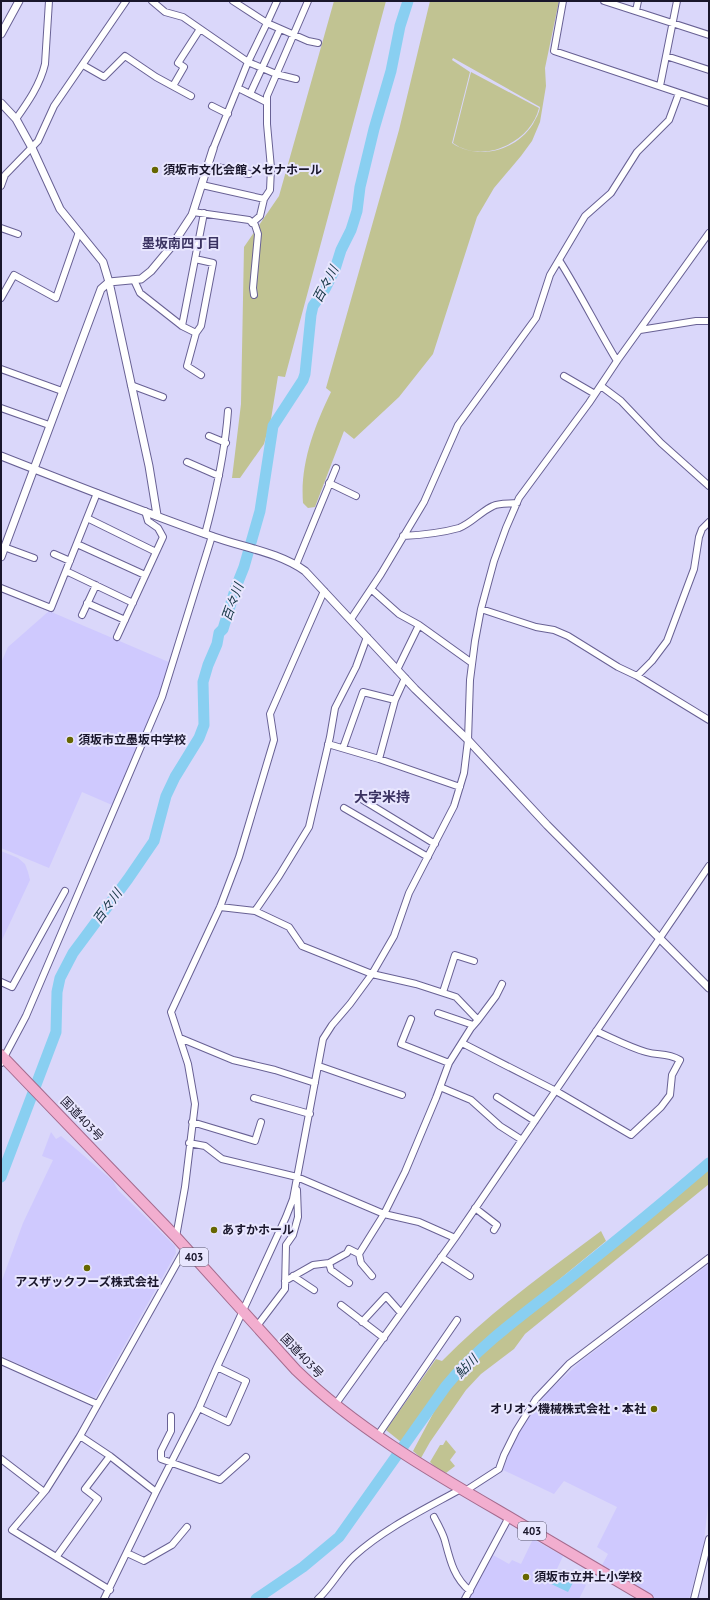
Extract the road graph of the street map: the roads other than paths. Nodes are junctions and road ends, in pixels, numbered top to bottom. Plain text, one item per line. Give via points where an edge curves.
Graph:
1 (19, 1) edge
2 (50, 1) edge
3 (126, 1) edge
4 (152, 1) edge
5 (233, 1) edge
6 (277, 1) edge
7 (308, 1) edge
8 (563, 1) edge
9 (604, 1) edge
10 (638, 1) edge
11 (676, 1) edge
12 (636, 11) junction
13 (267, 23) junction
14 (672, 23) junction
15 (709, 27) edge
16 (200, 29) junction
17 (280, 29) junction
18 (1, 34) edge
19 (292, 34) junction
20 (708, 35) edge
21 (318, 43) dead end
22 (666, 56) junction
23 (248, 62) junction
24 (83, 65) junction
25 (262, 68) junction
26 (709, 70) edge
27 (276, 74) junction
28 (296, 79) dead end
29 (173, 86) junction
30 (660, 86) junction
31 (238, 88) junction
32 (679, 93) junction
33 (250, 94) junction
34 (191, 96) dead end
35 (266, 102) junction
36 (1, 103) edge
37 (709, 103) edge
38 (212, 106) dead end
39 (228, 114) junction
40 (16, 119) junction
41 (32, 148) junction
42 (213, 148) joint
43 (208, 165) junction
44 (249, 174) dead end
45 (1, 186) edge
46 (202, 186) junction
47 (264, 199) junction
48 (193, 212) junction
49 (204, 214) junction
50 (252, 223) junction
51 (1, 228) edge
52 (78, 232) junction
53 (709, 233) edge
54 (18, 234) dead end
55 (195, 259) junction
56 (559, 260) junction
57 (134, 280) junction
58 (109, 282) junction
59 (254, 295) dead end
60 (1, 298) edge
61 (709, 321) edge
62 (182, 326) junction
63 (640, 330) junction
64 (196, 333) junction
65 (617, 361) junction
66 (1, 369) edge
67 (201, 375) dead end
68 (564, 376) dead end
69 (131, 385) junction
70 (601, 386) junction
71 (62, 391) junction
72 (595, 394) junction
73 (163, 397) dead end
74 (1, 408) edge
75 (228, 411) dead end
76 (49, 425) junction
77 (209, 436) dead end
78 (226, 443) junction
79 (1, 456) edge
80 (187, 462) dead end
81 (33, 468) junction
82 (336, 468) dead end
83 (219, 476) junction
84 (329, 483) junction
85 (709, 486) edge
86 (97, 493) junction
87 (352, 496) dead end
88 (517, 503) junction
89 (145, 511) junction
90 (157, 515) junction
91 (87, 518) junction
92 (709, 522) edge
93 (205, 534) junction
94 (404, 536) junction
95 (214, 537) junction
96 (77, 544) junction
97 (4, 548) junction
98 (156, 552) junction
99 (54, 554) dead end
100 (1, 557) edge
101 (34, 558) dead end
102 (70, 561) junction
103 (296, 565) junction
104 (66, 571) junction
105 (145, 575) junction
106 (96, 585) junction
107 (1, 588) edge
108 (371, 589) junction
109 (324, 591) junction
110 (87, 603) junction
111 (133, 603) junction
112 (481, 609) junction
113 (82, 614) dead end
114 (351, 619) junction
115 (125, 620) junction
116 (419, 625) junction
117 (117, 637) dead end
118 (367, 637) junction
119 (472, 663) junction
120 (397, 670) junction
121 (637, 676) junction
122 (405, 678) junction
123 (395, 700) junction
124 (709, 720) edge
125 (468, 740) junction
126 (328, 744) junction
127 (344, 748) junction
128 (379, 758) junction
129 (460, 787) junction
130 (363, 800) dead end
131 (344, 808) dead end
132 (435, 844) junction
133 (428, 858) junction
134 (709, 866) edge
135 (65, 891) dead end
136 (220, 907) junction
137 (254, 911) junction
138 (659, 937) junction
139 (474, 962) dead end
140 (372, 974) junction
141 (1, 982) edge
142 (502, 984) dead end
143 (709, 988) edge
144 (443, 992) junction
145 (438, 1013) dead end
146 (411, 1019) dead end
147 (476, 1023) junction
148 (596, 1031) junction
149 (180, 1038) junction
150 (462, 1043) junction
151 (3, 1059) edge
152 (449, 1063) junction
153 (319, 1066) junction
154 (315, 1083) junction
155 (440, 1087) junction
156 (556, 1091) junction
157 (402, 1095) dead end
158 (496, 1097) dead end
159 (254, 1098) dead end
160 (310, 1114) junction
161 (535, 1121) junction
162 (192, 1122) junction
163 (261, 1122) dead end
164 (522, 1140) junction
165 (189, 1144) junction
166 (297, 1176) junction
167 (475, 1208) junction
168 (384, 1214) junction
169 (497, 1226) dead end
170 (176, 1237) junction
171 (455, 1238) junction
172 (186, 1247) junction
173 (359, 1254) junction
174 (441, 1258) junction
175 (709, 1258) edge
176 (329, 1263) junction
177 (293, 1276) junction
178 (372, 1276) dead end
179 (470, 1276) dead end
180 (285, 1281) junction
181 (349, 1283) dead end
182 (314, 1290) dead end
183 (341, 1305) dead end
184 (242, 1309) junction
185 (401, 1314) junction
186 (457, 1320) dead end
187 (362, 1322) junction
188 (256, 1326) junction
189 (384, 1338) junction
190 (1, 1361) edge
191 (217, 1366) junction
192 (97, 1404) junction
193 (335, 1405) junction
194 (199, 1408) junction
195 (171, 1416) dead end
196 (378, 1435) junction
197 (80, 1436) junction
198 (110, 1456) junction
199 (246, 1458) dead end
200 (1, 1459) edge
201 (172, 1463) junction
202 (463, 1490) junction
203 (44, 1492) junction
204 (156, 1492) junction
205 (434, 1517) dead end
206 (509, 1517) junction
207 (187, 1528) dead end
208 (709, 1539) edge
209 (127, 1553) junction
210 (57, 1556) junction
211 (110, 1590) junction
212 (470, 1591) junction
213 (104, 1599) edge
214 (318, 1599) edge
215 (465, 1599) edge
216 (648, 1599) edge
217 (694, 1599) edge

1 - 18 street
2 - 40 street via 43,74
3 - 24 street
4 - 16 street via 165,12 183,17
5 - 13 street
6 - 13 street
7 - 19 street
8 - 30 street via 554,51
9 - 12 street
10 - 12 street
11 - 14 street
12 - 14 street
13 - 17 street
13 - 23 street
14 - 20 street
14 - 22 street
15 - 20 street
16 - 23 street
16 - 29 street via 178,63 184,67
17 - 19 street
17 - 25 street
19 - 21 street
19 - 27 street
22 - 26 street
22 - 30 street
23 - 25 street
23 - 31 street
24 - 29 street via 104,77 125,56
24 - 41 street via 54,106 38,141
25 - 27 street
25 - 33 street
27 - 28 street
27 - 35 street
29 - 34 street
30 - 32 street
31 - 33 street
31 - 39 street
32 - 37 street
32 - 56 street via 669,120 637,152 611,193 585,216
33 - 35 street
35 - 47 street via 271,168 270,190
36 - 40 street
38 - 39 street
39 - 42 street
40 - 41 street
41 - 45 street via 5,175
41 - 52 street via 60,209
42 - 43 street
43 - 44 street
43 - 46 street
46 - 47 street
46 - 48 street
47 - 50 street via 260,216
48 - 49 street
48 - 57 street via 151,271 141,279
49 - 50 street via 249,220
49 - 55 street
50 - 59 street via 256,225 258,234
51 - 54 street
52 - 58 street via 103,262
52 - 60 street via 56,298 14,275
53 - 63 street
55 - 62 street
55 - 64 street via 213,263 201,326
56 - 65 street
56 - 94 street via 550,275 536,318 458,425 424,502
57 - 58 street
57 - 62 street via 140,293
58 - 69 street
58 - 71 street via 101,289
61 - 63 street
62 - 64 street
63 - 65 street
64 - 67 street via 187,366
65 - 70 street
66 - 71 street
68 - 72 street
69 - 73 street
69 - 90 street via 150,466
70 - 72 street
70 - 85 street via 621,401 661,443
71 - 76 street
72 - 88 street
74 - 76 street
75 - 78 street
76 - 81 street
77 - 78 street
78 - 83 street
79 - 81 street
80 - 83 street
81 - 86 street
81 - 97 street
82 - 84 street
83 - 93 street
84 - 87 street
84 - 103 street
86 - 89 street
86 - 91 street
88 - 94 street via 494,505 459,528
88 - 112 street via 494,561
89 - 90 street
89 - 98 street via 148,521 158,528 163,537
90 - 93 street
91 - 96 street
91 - 98 street
92 - 121 street via 699,537 694,569 667,641
93 - 95 street
94 - 108 street
95 - 103 street
95 - 151 street via 162,697 26,1016
96 - 102 street
96 - 105 street
97 - 100 street
97 - 101 street
98 - 105 street
99 - 102 street
102 - 104 street
103 - 109 street
104 - 106 street
104 - 107 street via 51,608
105 - 111 street
106 - 110 street
106 - 111 street
108 - 114 street
108 - 116 street via 399,614
109 - 114 street
109 - 136 street via 270,714 274,740 240,858
110 - 113 street
110 - 115 street
111 - 115 street
112 - 119 street
112 - 121 street via 568,636
114 - 118 street
115 - 117 street
116 - 119 street
116 - 120 street
118 - 120 street
118 - 126 street via 356,667 335,708
119 - 125 street
120 - 122 street
121 - 124 street
122 - 123 street
122 - 125 street
123 - 127 street via 363,692
123 - 128 street
125 - 129 street
125 - 138 street
126 - 127 street
126 - 137 street via 309,827
127 - 128 street
128 - 129 street
129 - 132 street via 454,806
130 - 132 street
131 - 133 street
132 - 133 street
133 - 140 street via 409,893 394,936
134 - 138 street
135 - 141 street via 12,988
136 - 137 street
136 - 149 street via 171,1012
137 - 140 street via 289,927 302,946
138 - 143 street
138 - 148 street
139 - 144 street via 455,955
140 - 144 street
140 - 153 street via 323,1039
142 - 147 street
144 - 147 street via 456,997
145 - 147 street
146 - 152 street via 401,1044
147 - 150 street
148 - 156 street
148 - 156 street via 647,1052 663,1053 680,1060 672,1075 670,1095 631,1135
149 - 154 street via 233,1060
149 - 162 street via 188,1064 195,1104
150 - 152 street
150 - 156 street
151 - 170 highway, 国道403号 / 403
152 - 155 street
153 - 154 street
153 - 157 street
154 - 160 street
155 - 164 street via 471,1100 500,1126
155 - 168 street via 405,1172
156 - 161 street
158 - 161 street
159 - 160 street
160 - 166 street
161 - 164 street
162 - 163 street via 255,1141
162 - 165 street
164 - 167 street
165 - 166 street via 205,1146 222,1159
165 - 170 street
166 - 168 street
166 - 180 street via 298,1217 293,1235 286,1244
166 - 184 street via 293,1199 286,1217
167 - 169 street
167 - 171 street
168 - 171 street via 419,1222
168 - 173 street
170 - 172 highway, 国道403号 / 403
171 - 174 street
172 - 184 highway, 国道403号 / 403
172 - 192 street
173 - 176 street via 349,1249 347,1253
173 - 178 street via 361,1263
174 - 179 street
174 - 185 street
175 - 202 street via 569,1364 536,1399 516,1431 499,1469
176 - 177 street via 313,1265
176 - 181 street via 331,1270
177 - 180 street
177 - 182 street
180 - 188 street via 285,1289
183 - 187 street
184 - 188 highway, 国道403号 / 403
184 - 191 street
185 - 187 street via 386,1296
185 - 189 street
186 - 196 street
187 - 189 street
188 - 193 highway, 国道403号 / 403 via 296,1370
189 - 193 street
190 - 192 street
191 - 194 street
191 - 194 street via 246,1381 228,1422
192 - 197 street
193 - 196 highway, 国道403号 / 403
194 - 201 street
195 - 201 street via 171,1431 161,1451 161,1459
196 - 202 highway, 国道403号 / 403
197 - 198 street
197 - 203 street
198 - 204 street
198 - 210 street via 85,1489 98,1499
199 - 201 street via 220,1480
200 - 203 street
201 - 204 street
202 - 206 highway, 国道403号 / 403
202 - 214 street via 405,1520 353,1557
203 - 210 street via 12,1530
204 - 209 street
205 - 212 street via 444,1539 450,1563 462,1584
206 - 212 street
206 - 216 highway, 国道403号 / 403
207 - 209 street via 172,1545 144,1561
208 - 217 street
209 - 211 street
210 - 211 street
211 - 213 street
212 - 215 street

